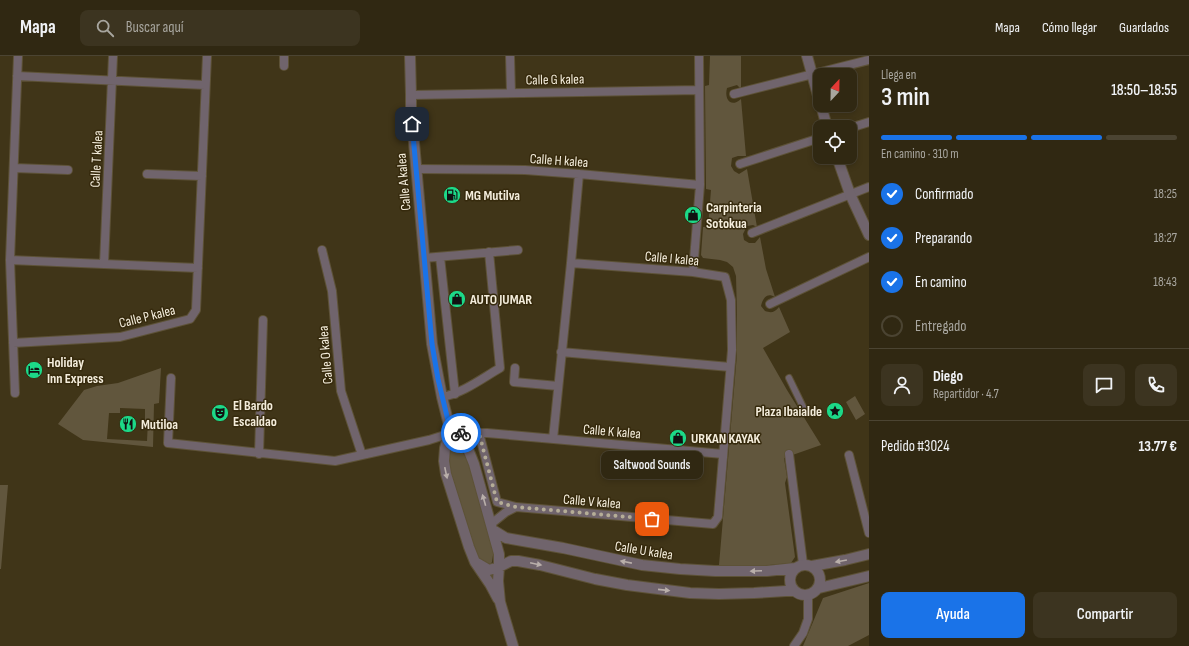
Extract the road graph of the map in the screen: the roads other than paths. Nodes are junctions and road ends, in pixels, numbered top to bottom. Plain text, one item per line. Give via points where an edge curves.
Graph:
1 (18, 56) edge
2 (113, 56) edge
3 (207, 56) edge
4 (284, 56) edge
5 (410, 56) edge
6 (510, 56) edge
7 (699, 56) edge
8 (807, 56) edge
9 (869, 60) edge
10 (284, 66) dead end
11 (812, 74) junction
12 (17, 76) junction
13 (813, 78) edge
14 (112, 80) junction
15 (206, 84) junction
16 (700, 90) junction
17 (511, 93) junction
18 (734, 94) dead end
19 (411, 95) junction
20 (869, 122) edge
21 (857, 126) edge
22 (813, 140) edge
23 (740, 164) dead end
24 (839, 164) edge
25 (14, 168) junction
26 (416, 169) junction
27 (68, 170) dead end
28 (147, 174) dead end
29 (579, 174) junction
30 (202, 176) junction
31 (700, 185) junction
32 (869, 187) edge
33 (850, 194) junction
34 (752, 233) dead end
35 (869, 235) edge
36 (322, 250) dead end
37 (518, 250) dead end
38 (489, 252) junction
39 (440, 257) junction
40 (869, 257) edge
41 (424, 258) junction
42 (10, 260) junction
43 (571, 263) junction
44 (104, 264) junction
45 (198, 268) junction
46 (693, 272) junction
47 (770, 304) dead end
48 (264, 320) dead end
49 (13, 343) junction
50 (561, 352) junction
51 (730, 367) junction
52 (515, 368) dead end
53 (171, 378) dead end
54 (789, 378) dead end
55 (558, 386) junction
56 (14, 393) dead end
57 (454, 394) junction
58 (442, 397) junction
59 (804, 409) dead end
60 (479, 433) junction
61 (452, 435) junction
62 (553, 439) junction
63 (259, 454) junction
64 (723, 454) junction
65 (789, 454) dead end
66 (362, 455) junction
67 (849, 456) dead end
68 (516, 507) junction
69 (492, 527) junction
70 (869, 533) edge
71 (869, 554) edge
72 (475, 562) junction
73 (803, 566) junction
74 (499, 567) junction
75 (869, 576) edge
76 (819, 588) junction
77 (794, 591) junction
78 (808, 596) junction
79 (500, 602) junction
80 (513, 646) edge
81 (794, 646) edge

1 - 12 street
2 - 14 street, Calle T kalea
3 - 15 street, Calle P kalea
4 - 10 street
5 - 19 street, Calle A kalea
6 - 17 street
7 - 16 street
8 - 11 street
9 - 11 street
11 - 13 street
11 - 18 street
12 - 14 street
12 - 25 street
14 - 15 street
14 - 44 street, Calle T kalea
15 - 30 street, Calle P kalea
16 - 17 street, Calle G kalea
16 - 31 street
17 - 19 street, Calle G kalea
19 - 26 street, Calle A kalea
20 - 21 street
22 - 23 street
24 - 33 street
25 - 27 street
25 - 42 street
26 - 29 street, Calle H kalea via 526,170
26 - 41 street, Calle A kalea
28 - 30 street
29 - 31 street, Calle H kalea
29 - 43 street
30 - 45 street, Calle P kalea
31 - 46 street
32 - 33 street
33 - 34 street
33 - 35 street
36 - 66 street, Calle O kalea via 332,291 341,391
37 - 38 street
38 - 39 street
38 - 57 street via 500,368
39 - 41 street
39 - 57 street
40 - 47 street
41 - 58 street, Calle A kalea via 432,344
42 - 44 street
42 - 49 street
43 - 46 street, Calle I kalea
43 - 50 street
44 - 45 street
45 - 49 street, Calle P kalea via 196,310 190,318 120,337
46 - 51 street, Calle I kalea via 725,277 731,300
48 - 63 street
49 - 56 street
50 - 51 street
50 - 55 street
51 - 64 street
52 - 55 street via 514,382
53 - 63 street via 168,444
54 - 59 street
55 - 62 street
57 - 58 street
58 - 61 street, Calle A kalea
60 - 61 street, Calle K kalea
60 - 62 street, Calle K kalea
60 - 68 street, Calle V kalea via 497,502
61 - 66 street
69 -> 61 street via 468,449 464,442
61 -> 72 street via 445,448 446,474
62 - 64 street, Calle K kalea
63 - 66 street via 335,461
64 - 68 street, Calle V kalea via 718,517 713,524
65 - 73 street
67 - 70 street
68 - 69 street via 506,512
73 -> 69 street, Calle U kalea via 739,572 642,565 506,538
69 - 74 street via 499,554
71 -> 73 street, Calle U kalea
72 - 74 street via 489,570
72 - 79 street
73 - 76 street via 818,570 821,583
73 - 77 street via 790,576 790,585
74 -> 77 street via 511,561 518,561 608,582 690,593
74 - 79 street
75 - 76 street
76 - 78 street
77 - 78 street
78 - 81 street via 808,619 803,633
79 - 80 street

